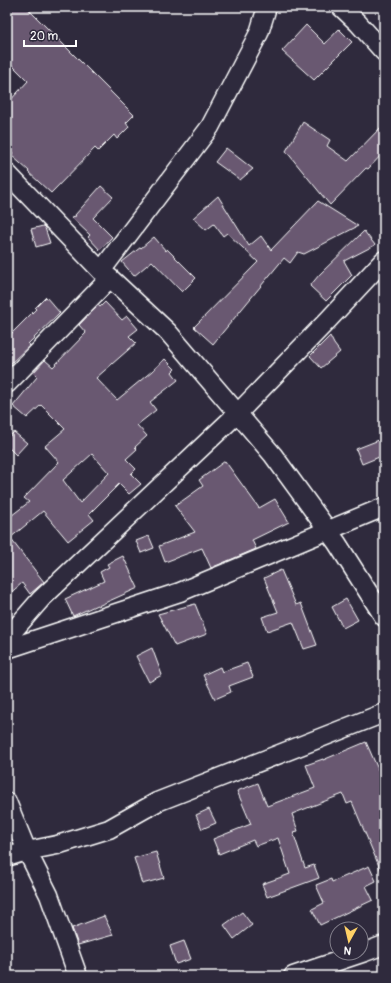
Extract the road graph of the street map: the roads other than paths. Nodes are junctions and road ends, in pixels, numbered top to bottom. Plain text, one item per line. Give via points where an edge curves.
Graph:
1 (267, 7) edge
2 (341, 7) edge
3 (384, 52) edge
4 (7, 172) edge
5 (384, 260) edge
6 (105, 274) junction
7 (7, 384) edge
8 (238, 414) junction
9 (384, 507) edge
10 (327, 530) junction
11 (384, 617) edge
12 (7, 638) edge
13 (7, 649) edge
14 (384, 713) edge
15 (7, 802) edge
16 (27, 851) junction
17 (7, 857) edge
18 (384, 945) edge
19 (78, 976) edge
20 (293, 976) edge

1 - 6 street via 259,33 210,127
2 - 3 street
4 - 6 street
5 - 8 street
6 - 7 street
6 - 8 street via 168,332
8 - 10 street via 273,455
8 - 12 street via 41,599
9 - 10 street
10 - 11 street
10 - 13 street via 180,592
14 - 16 street via 157,802 110,828 57,845
15 - 16 street
16 - 17 street
16 - 19 street via 49,895
18 - 20 street

